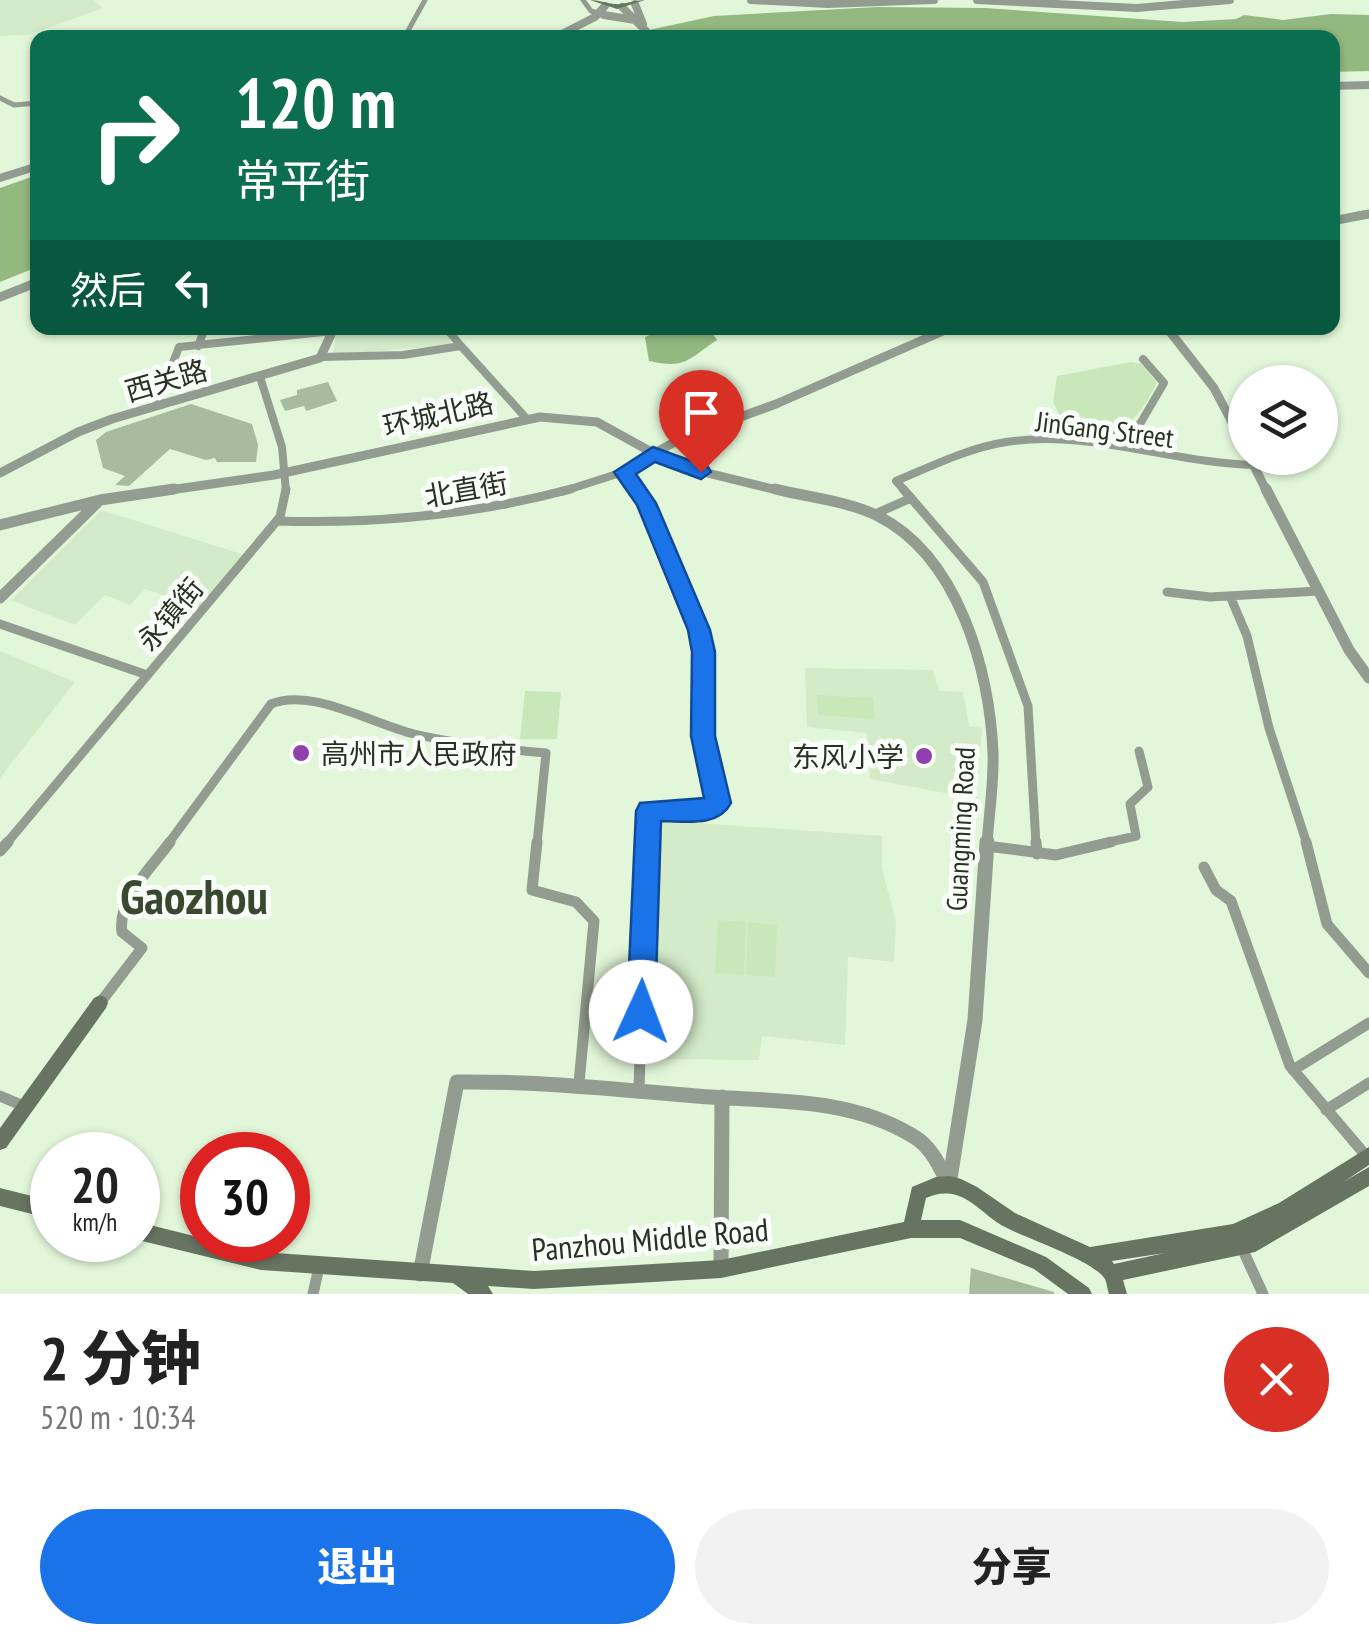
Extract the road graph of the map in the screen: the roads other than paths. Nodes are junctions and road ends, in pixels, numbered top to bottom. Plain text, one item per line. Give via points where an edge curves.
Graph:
1 (425, 0) edge
2 (583, 0) edge
3 (594, 0) edge
4 (751, 0) edge
5 (934, 0) edge
6 (978, 0) edge
7 (1008, 0) edge
8 (1230, 0) edge
9 (638, 2) edge
10 (609, 10) junction
11 (634, 20) junction
12 (643, 24) junction
13 (408, 30) edge
14 (570, 30) edge
15 (577, 30) edge
16 (647, 30) edge
17 (1369, 85) edge
18 (1340, 86) edge
19 (0, 98) edge
20 (30, 104) edge
21 (30, 167) edge
22 (0, 176) edge
23 (1369, 214) edge
24 (1340, 219) edge
25 (30, 285) edge
26 (0, 298) edge
27 (202, 335) edge
28 (286, 335) edge
29 (331, 335) edge
30 (452, 335) edge
31 (934, 335) edge
32 (1172, 335) edge
33 (198, 346) junction
34 (461, 346) junction
35 (322, 356) junction
36 (1143, 359) dead end
37 (260, 378) junction
38 (157, 404) junction
39 (1228, 415) edge
40 (526, 418) junction
41 (1066, 441) junction
42 (653, 454) junction
43 (1228, 463) edge
44 (288, 472) junction
45 (624, 472) junction
46 (0, 473) edge
47 (1259, 475) edge
48 (911, 498) junction
49 (100, 500) junction
50 (875, 514) junction
51 (277, 521) junction
52 (0, 526) edge
53 (1319, 591) junction
54 (1167, 592) dead end
55 (1230, 596) junction
56 (0, 598) edge
57 (0, 624) edge
58 (147, 676) junction
59 (1369, 678) edge
60 (1138, 751) dead end
61 (987, 846) junction
62 (0, 850) edge
63 (1037, 854) junction
64 (1204, 866) dead end
65 (1369, 973) edge
66 (100, 1003) joint
67 (1369, 1023) edge
68 (1293, 1070) junction
69 (579, 1083) junction
70 (1369, 1083) edge
71 (640, 1090) junction
72 (0, 1096) edge
73 (722, 1097) junction
74 (26, 1107) junction
75 (1326, 1110) junction
76 (0, 1142) edge
77 (1368, 1162) edge
78 (950, 1184) junction
79 (0, 1197) edge
80 (30, 1204) edge
81 (911, 1230) junction
82 (160, 1238) edge
83 (1238, 1240) junction
84 (1090, 1256) junction
85 (320, 1267) junction
86 (721, 1270) junction
87 (1112, 1273) junction
88 (420, 1274) junction
89 (457, 1276) junction
90 (582, 1278) junction
91 (313, 1294) edge
92 (484, 1294) edge
93 (569, 1294) edge
94 (1083, 1294) edge
95 (1118, 1294) edge
96 (1263, 1294) edge

1 - 13 street
2 - 10 street
3 - 10 main road
4 - 5 street
6 - 7 street
7 - 8 street via 1137,8
9 - 10 main road
9 - 12 street
10 - 11 street
10 - 11 street
10 - 14 street
10 - 15 street
11 - 12 street
12 - 16 street
17 - 18 street
19 - 20 street
21 - 22 street
23 - 24 street
25 - 26 street
27 - 33 street
28 - 33 street
29 - 35 street
30 - 34 street
31 - 42 street
32 - 39 street
33 - 38 street via 177,349
34 - 35 street
34 - 40 street
35 - 37 street, 西关路
36 - 41 street via 1164,386 1142,422
37 - 38 street, 西关路
37 - 44 street, 永镇街
38 - 46 street, 西关路 via 78,432
40 - 42 street, 环城北路 via 590,420
40 - 44 street, 环城北路
41 - 43 street, JinGang Street via 1204,465
41 - 48 street, JinGang Street via 997,444 896,481
42 - 45 street, 北直街
42 - 50 street, 环城北路
44 - 49 street, 环城北路
44 - 51 street, 永镇街
45 - 51 street, 北直街 via 448,517
45 - 71 street via 646,503 699,630 703,736 718,803 712,809 649,811
47 - 53 street
48 - 50 street
48 - 63 street via 983,582 1028,706
49 - 52 street, 环城北路
49 - 56 street
50 - 61 street, Guangming Road via 904,529 930,557 978,664 992,734
51 - 58 street, 永镇街
53 - 55 street
53 - 59 street
54 - 55 street
55 - 65 street via 1327,924
57 - 58 street
58 - 62 street, 永镇街
60 - 63 street via 1148,786 1130,804 1136,836 1074,853
61 - 63 street
61 - 78 street, Guangming Road via 975,1020
64 - 68 street via 1216,890 1231,901
66 - 69 street via 142,948 122,932 127,901 270,704 306,700 410,733 546,753 532,890 576,900 594,921
66 - 74 main road
67 - 68 street
68 - 75 street
69 - 71 street
69 - 88 street via 456,1082
70 - 75 street
71 - 73 street
72 - 74 street
73 - 78 street via 816,1105 896,1127 933,1153
73 - 86 street
74 - 76 main road
75 - 77 street
77 - 83 main road via 1277,1231
78 - 81 main road via 918,1192
78 - 84 main road via 1018,1226
79 - 80 main road
81 - 86 main road, Panzhou Middle Road
81 - 94 main road via 960,1229 1040,1263
82 - 85 main road, Panzhou Middle Road
83 - 84 main road
83 - 87 main road
83 - 96 street
84 - 87 main road
85 - 88 main road, Panzhou Middle Road
85 - 91 street
86 - 90 main road, Panzhou Middle Road
87 - 95 main road
88 - 89 main road, Panzhou Middle Road
89 - 90 main road, Panzhou Middle Road
89 - 92 main road
90 - 93 main road

